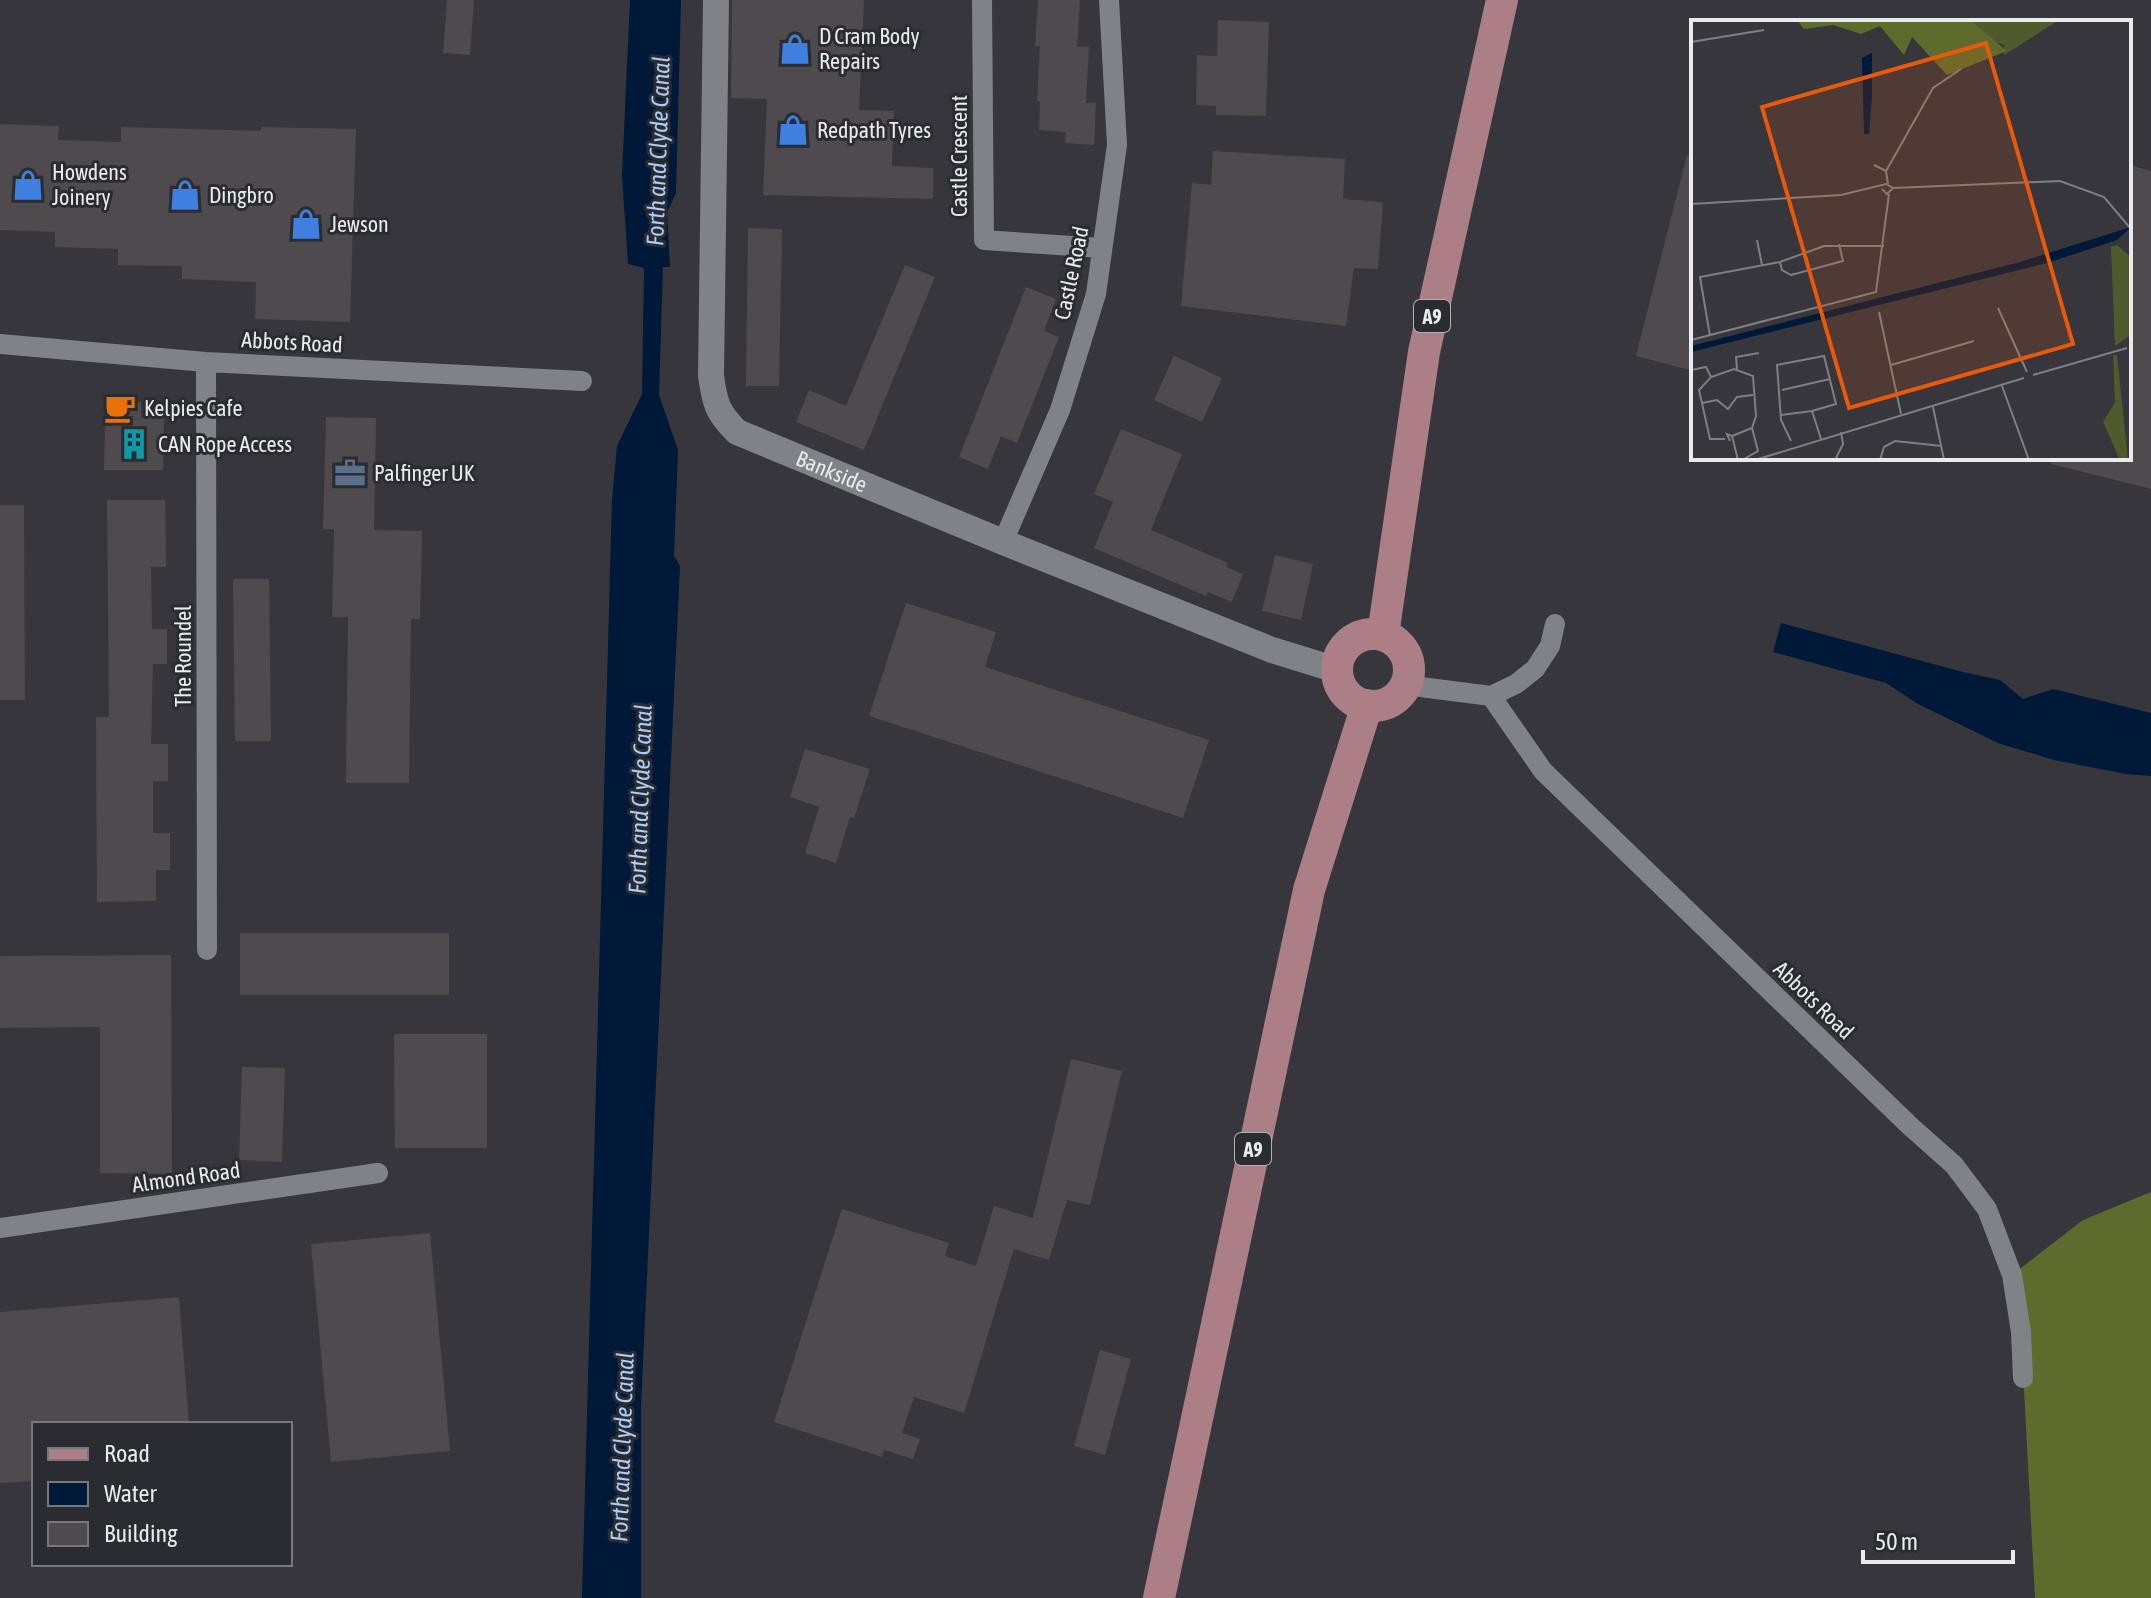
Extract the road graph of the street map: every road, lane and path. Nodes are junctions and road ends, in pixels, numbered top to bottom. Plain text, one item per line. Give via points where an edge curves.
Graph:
1 (716, 0) edge
2 (982, 0) edge
3 (1109, 0) edge
4 (1502, 0) edge
5 (1102, 248) junction
6 (0, 344) edge
7 (206, 362) junction
8 (582, 381) dead end
9 (1003, 542) junction
10 (1555, 624) dead end
11 (1383, 635) junction
12 (1337, 670) junction
13 (1405, 685) junction
14 (1491, 696) junction
15 (1367, 705) junction
16 (207, 950) dead end
17 (378, 1173) dead end
18 (0, 1228) edge
19 (2023, 1378) dead end
20 (1159, 1598) edge

1 - 9 street, Bankside via 711,376 721,416 737,432
2 - 5 street, Castle Crescent via 984,240
3 - 5 street, Castle Road via 1117,145
4 - 11 main road, A9 via 1424,352
5 - 9 street, Castle Road via 1096,294 1060,410
6 - 7 street, Abbots Road
7 - 8 street, Abbots Road
7 - 16 street, The Roundel
9 - 12 street, Bankside via 1272,650
10 - 14 street via 1550,646 1535,669
11 - 12 main road via 1357,637 1339,657
11 - 13 main road via 1403,650 1408,661
12 - 15 main road via 1346,693
13 - 14 street
13 - 15 main road via 1388,702
14 - 19 street, Abbots Road via 1543,771 1954,1165 1987,1209 2012,1275
15 - 20 main road, A9 via 1309,890
17 - 18 street, Almond Road

